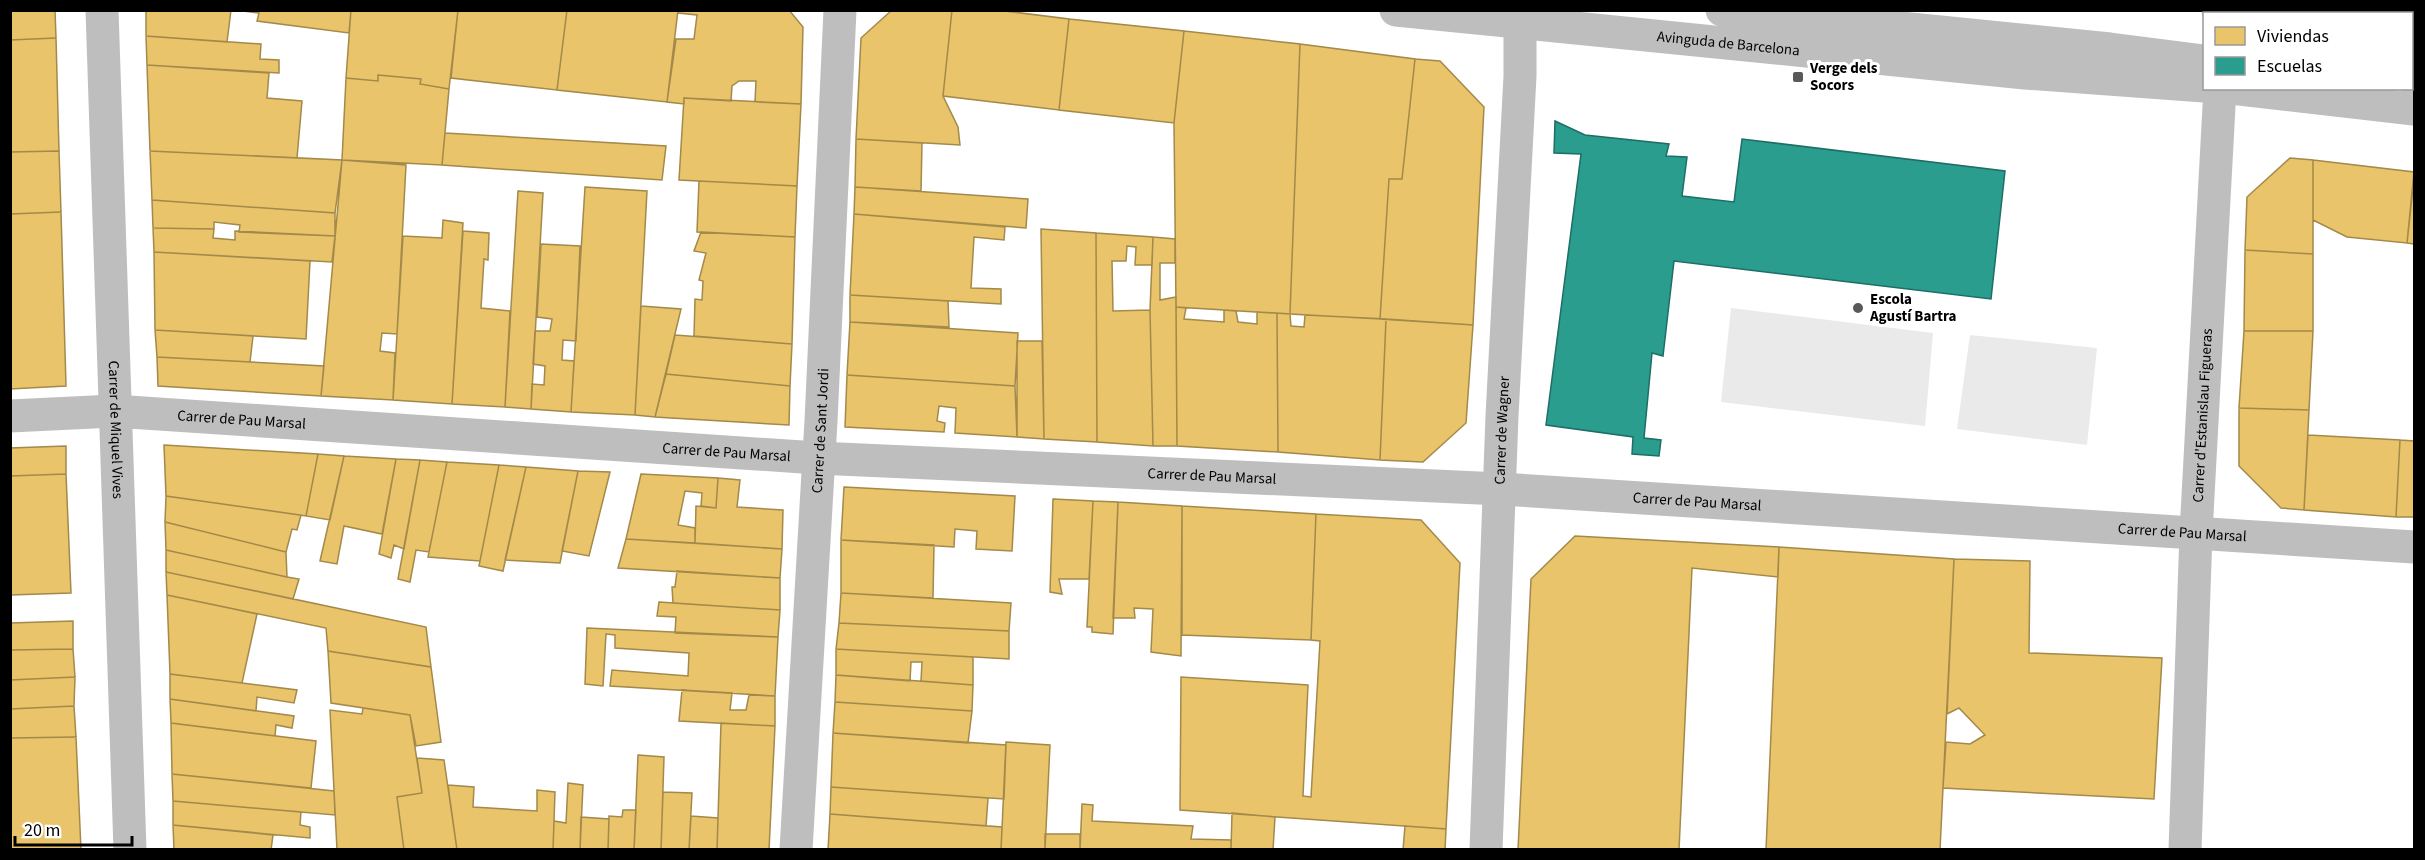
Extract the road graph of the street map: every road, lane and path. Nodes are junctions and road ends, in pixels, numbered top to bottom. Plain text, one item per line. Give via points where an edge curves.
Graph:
1 (102, 10) edge
2 (840, 10) edge
3 (1396, 10) edge
4 (1722, 10) edge
5 (1520, 17) edge
6 (2203, 61) edge
7 (2203, 86) edge
8 (2220, 90) edge
9 (2249, 90) edge
10 (2415, 109) edge
11 (114, 411) junction
12 (10, 416) edge
13 (817, 458) junction
14 (1501, 489) junction
15 (2196, 533) junction
16 (2415, 548) edge
17 (130, 849) edge
18 (796, 849) edge
19 (1486, 849) edge
20 (2185, 849) edge

1 - 11 street, Carrer de Miquel Vives
2 - 13 street, Carrer de Sant Jordi
3 - 5 street, Avinguda de Barcelona
4 - 6 street
5 - 7 street, Avinguda de Barcelona via 2013,72
5 - 14 street, Carrer de Wagner
8 - 15 street, Carrer d'Estanislau Figueras
9 - 10 street
11 - 12 street, Carrer de Pau Marsal
11 - 13 street, Carrer de Pau Marsal
11 - 17 street, Carrer de Miquel Vives
13 - 14 street, Carrer de Pau Marsal
13 - 18 street, Carrer de Sant Jordi
14 - 15 street, Carrer de Pau Marsal
14 - 19 street, Carrer de Wagner
15 - 16 street, Carrer de Pau Marsal
15 - 20 street, Carrer d'Estanislau Figueras

